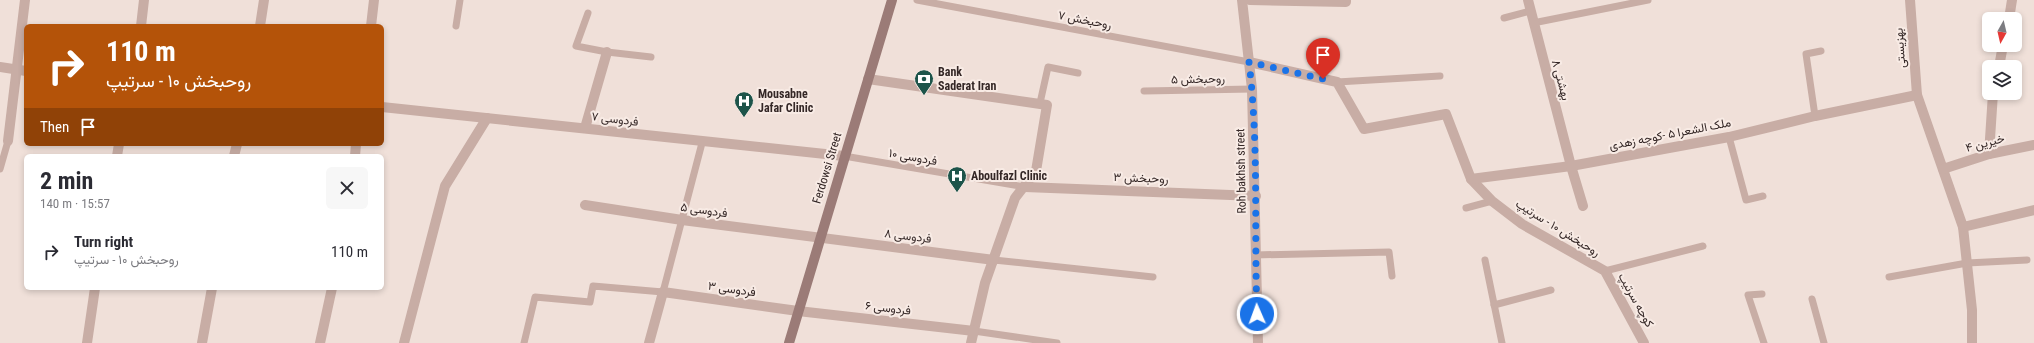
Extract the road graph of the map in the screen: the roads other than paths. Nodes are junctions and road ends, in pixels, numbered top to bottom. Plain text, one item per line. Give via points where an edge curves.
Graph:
1 (25, 0) edge
2 (144, 0) edge
3 (264, 0) edge
4 (374, 0) edge
5 (460, 0) edge
6 (892, 0) edge
7 (917, 0) edge
8 (1242, 0) edge
9 (1250, 0) edge
10 (1346, 0) edge
11 (1528, 0) edge
12 (1648, 0) edge
13 (1910, 0) edge
14 (2012, 0) edge
15 (1530, 11) junction
16 (2009, 12) edge
17 (588, 13) dead end
18 (1504, 18) dead end
19 (1533, 23) junction
20 (141, 24) edge
21 (260, 24) edge
22 (371, 24) edge
23 (456, 26) dead end
24 (1821, 51) dead end
25 (606, 52) junction
26 (651, 57) dead end
27 (1249, 62) junction
28 (0, 67) edge
29 (21, 70) edge
30 (1078, 73) dead end
31 (1440, 76) dead end
32 (868, 79) junction
33 (1337, 82) junction
34 (1252, 89) junction
35 (1144, 92) dead end
36 (1917, 95) junction
37 (1993, 100) edge
38 (1040, 103) junction
39 (384, 107) edge
40 (1815, 116) junction
41 (487, 118) junction
42 (585, 128) junction
43 (1728, 137) junction
44 (8, 141) joint
45 (702, 143) junction
46 (2034, 145) edge
47 (1990, 154) junction
48 (844, 156) junction
49 (1571, 166) junction
50 (0, 169) edge
51 (1943, 169) junction
52 (1471, 179) junction
53 (1025, 187) junction
54 (1256, 196) junction
55 (1763, 196) dead end
56 (1492, 201) junction
57 (585, 205) dead end
58 (1583, 206) dead end
59 (1466, 208) dead end
60 (2034, 210) edge
61 (682, 220) junction
62 (1963, 227) junction
63 (819, 238) junction
64 (1703, 246) dead end
65 (1255, 255) junction
66 (994, 260) junction
67 (1485, 260) dead end
68 (2027, 260) dead end
69 (1967, 263) junction
70 (1605, 271) junction
71 (1392, 276) dead end
72 (1153, 277) dead end
73 (1889, 277) dead end
74 (95, 290) edge
75 (212, 290) edge
76 (332, 290) edge
77 (1551, 290) dead end
78 (663, 292) junction
79 (1762, 294) dead end
80 (1812, 299) dead end
81 (1494, 305) junction
82 (798, 311) junction
83 (974, 331) junction
84 (1642, 342) edge
85 (87, 343) edge
86 (202, 343) edge
87 (320, 343) edge
88 (404, 343) edge
89 (524, 343) edge
90 (649, 343) edge
91 (789, 343) edge
92 (971, 343) edge
93 (1057, 343) edge
94 (1258, 343) edge
95 (1502, 343) edge
96 (1764, 343) edge
97 (1824, 343) edge
98 (1972, 343) edge

1 - 29 street
2 - 20 street
3 - 21 street
4 - 22 street
5 - 23 lane
6 - 32 main road, Ferdowsi Street
7 - 27 lane, روحبخش ۷
8 - 27 street, Roh bakhsh street
9 - 10 street
11 - 15 street, بهشتی ۸
12 - 19 lane
13 - 36 street, بهزیستی
14 - 16 street
15 - 18 lane
15 - 19 street, بهشتی ۸
17 - 25 lane via 576,46
19 - 49 street, بهشتی ۸
24 - 40 lane via 1806,54
25 - 26 lane
25 - 42 street
27 - 33 street
27 - 34 street, Roh bakhsh street
28 - 29 street
29 - 44 street
30 - 38 lane via 1048,67
31 - 33 lane
32 - 38 street
32 - 48 main road, Ferdowsi Street
33 - 52 street, روحبخش ۱۰ - سرتیپ via 1364,130 1446,114
34 - 35 lane, روحبخش ۵
34 - 54 street, Roh bakhsh street
36 - 40 street, ملک الشعرا ۵ -کوچه زهدی
36 - 51 street, بهزیستی
37 - 47 street
38 - 53 street via 1047,105 1036,172
39 - 41 street, فردوسی ۷
40 - 43 street, ملک الشعرا ۵ -کوچه زهدی
41 - 42 street, فردوسی ۷
41 - 88 street via 445,186
42 - 45 street, فردوسی ۷
43 - 49 street, ملک الشعرا ۵ -کوچه زهدی
43 - 55 lane via 1746,200
44 - 50 lane
45 - 48 street, فردوسی ۷
45 - 61 lane
46 - 47 street, خیرین ۴
47 - 51 street, خیرین ۴
48 - 53 lane, فردوسی ۱۰
48 - 63 main road, Ferdowsi Street
49 - 52 street, ملک الشعرا ۵ -کوچه زهدی
49 - 58 street
51 - 62 street, بهزیستی
52 - 56 street, روحبخش ۱۰ - سرتیپ
53 - 54 street, روحبخش ۳
53 - 66 street via 1015,198
54 - 65 street, Roh bakhsh street
56 - 59 lane
56 - 70 street, روحبخش ۱۰ - سرتیپ via 1522,224
57 - 61 street, فردوسی ۵
60 - 62 street
61 - 63 street, فردوسی ۵
61 - 78 lane
62 - 69 street, بهزیستی
63 - 66 street, فردوسی ۸
63 - 82 main road, Ferdowsi Street
64 - 70 lane
65 - 71 lane via 1389,252
65 - 94 street, Roh bakhsh street
66 - 72 lane
66 - 83 street via 985,283
67 - 81 lane
68 - 69 lane
69 - 73 lane
69 - 98 street, بهزیستی via 1972,310
70 - 84 street, کوچه سرتیپ
74 - 85 street
75 - 86 street
76 - 87 street
77 - 81 lane
78 - 82 street, فردوسی ۳
78 - 89 lane via 593,286 590,302 535,297
78 - 90 street
79 - 96 lane via 1748,295
80 - 97 lane
81 - 95 lane
82 - 83 street, فردوسی ۶
82 - 91 main road, Ferdowsi Street
83 - 92 street
83 - 93 lane

